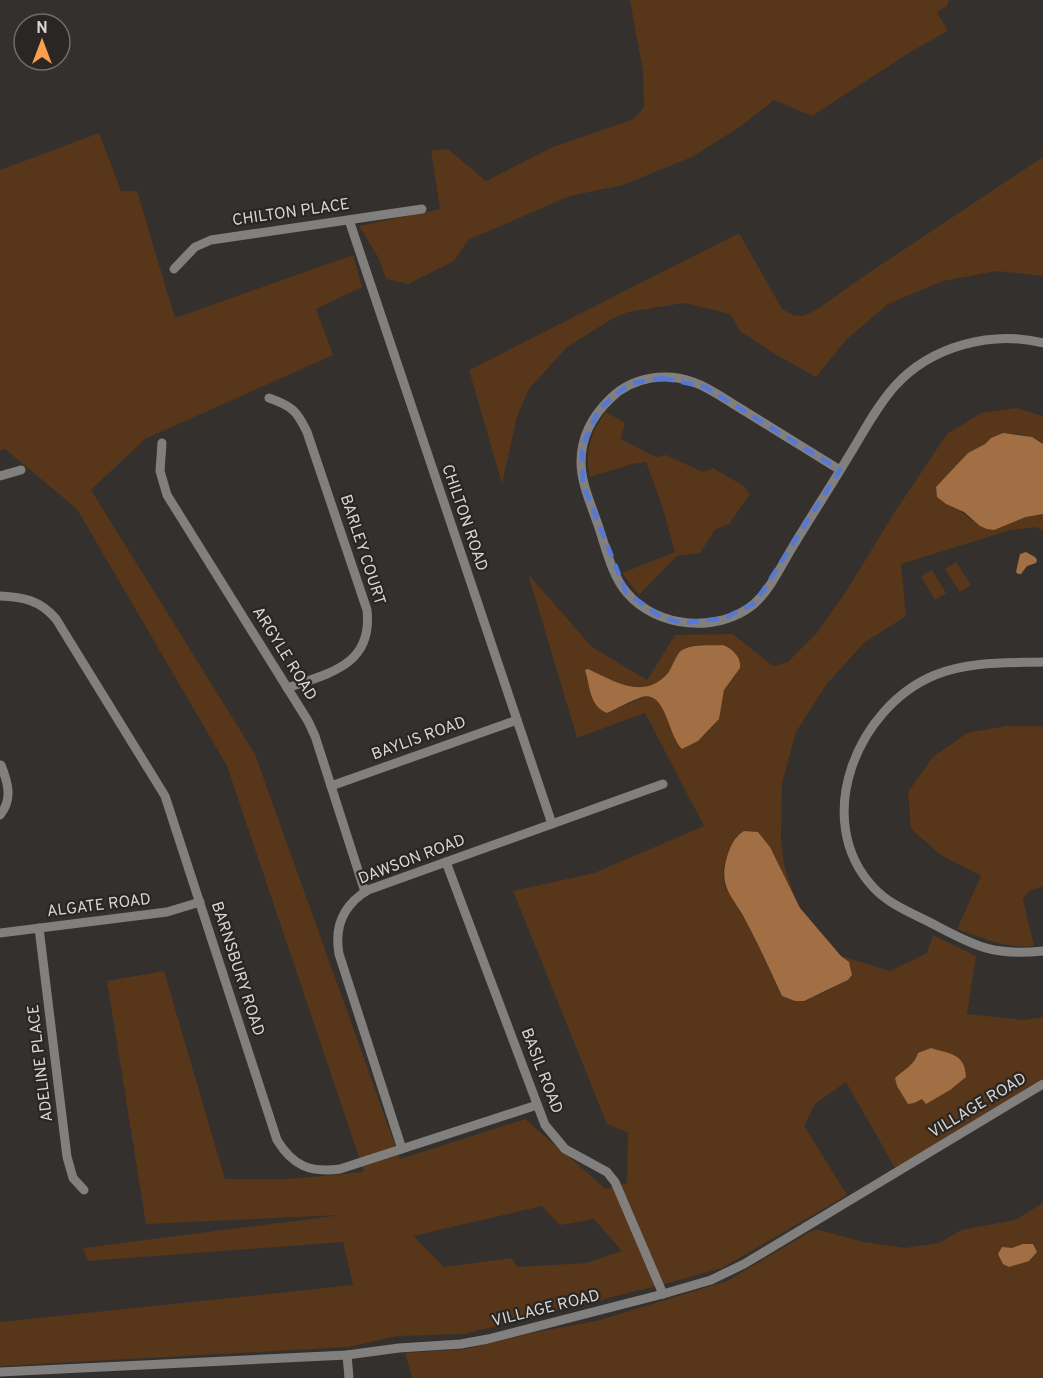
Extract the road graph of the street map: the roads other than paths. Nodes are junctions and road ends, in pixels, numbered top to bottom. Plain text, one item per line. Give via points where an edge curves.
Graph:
1 (422, 209) dead end
2 (349, 220) junction
3 (174, 269) dead end
4 (1043, 343) edge
5 (269, 398) dead end
6 (162, 442) dead end
7 (21, 470) dead end
8 (840, 470) junction
9 (0, 476) edge
10 (0, 596) edge
11 (1043, 662) edge
12 (288, 688) junction
13 (517, 720) junction
14 (1, 765) edge
15 (663, 784) dead end
16 (331, 786) junction
17 (0, 815) edge
18 (552, 824) junction
19 (446, 862) junction
20 (364, 892) junction
21 (200, 902) junction
22 (39, 928) junction
23 (0, 933) edge
24 (1043, 951) edge
25 (1043, 1084) edge
26 (537, 1105) junction
27 (402, 1149) junction
28 (84, 1190) dead end
29 (663, 1294) junction
30 (347, 1354) junction
31 (0, 1372) edge
32 (349, 1378) edge

1 - 2 street, CHILTON PLACE
2 - 3 street, CHILTON PLACE via 211,240 195,247
2 - 13 street, CHILTON ROAD
4 - 8 street via 1003,338 958,346 933,357 894,387
5 - 12 street, BARLEY COURT via 291,407 304,426 368,621 364,642 352,659 333,672
6 - 12 street, ARGYLE ROAD via 160,471 167,495
7 - 9 street
8 - 8 street via 755,603 725,618 683,623 642,607 626,592 615,574 587,495 581,464 588,428 614,394 645,379 680,378 705,387
10 - 21 street, BARNSBURY ROAD via 39,603 66,635 162,790
11 - 24 street via 961,667 933,675 907,691 867,735 853,761 844,792 849,845 873,888 889,901 990,951
12 - 16 street, ARGYLE ROAD via 308,721
13 - 16 street, BAYLIS ROAD
13 - 18 street, CHILTON ROAD
14 - 17 street via 9,790
15 - 18 street, DAWSON ROAD
16 - 20 street, ARGYLE ROAD
18 - 19 street, DAWSON ROAD
19 - 20 street, DAWSON ROAD
19 - 26 street, BASIL ROAD
20 - 27 street, DAWSON ROAD via 344,911 337,941
21 - 22 street, ALGATE ROAD via 167,912
21 - 27 street, BARNSBURY ROAD via 283,1150 298,1164 326,1171
22 - 23 street, ALGATE ROAD
22 - 28 street, ADELINE PLACE via 67,1157 73,1178
25 - 29 street, VILLAGE ROAD via 744,1264 711,1280
26 - 27 street, BARNSBURY ROAD
26 - 29 street, BASIL ROAD via 545,1125 561,1145 606,1172 615,1182
29 - 30 street, VILLAGE ROAD via 461,1344
30 - 31 street, VILLAGE ROAD
30 - 32 street

